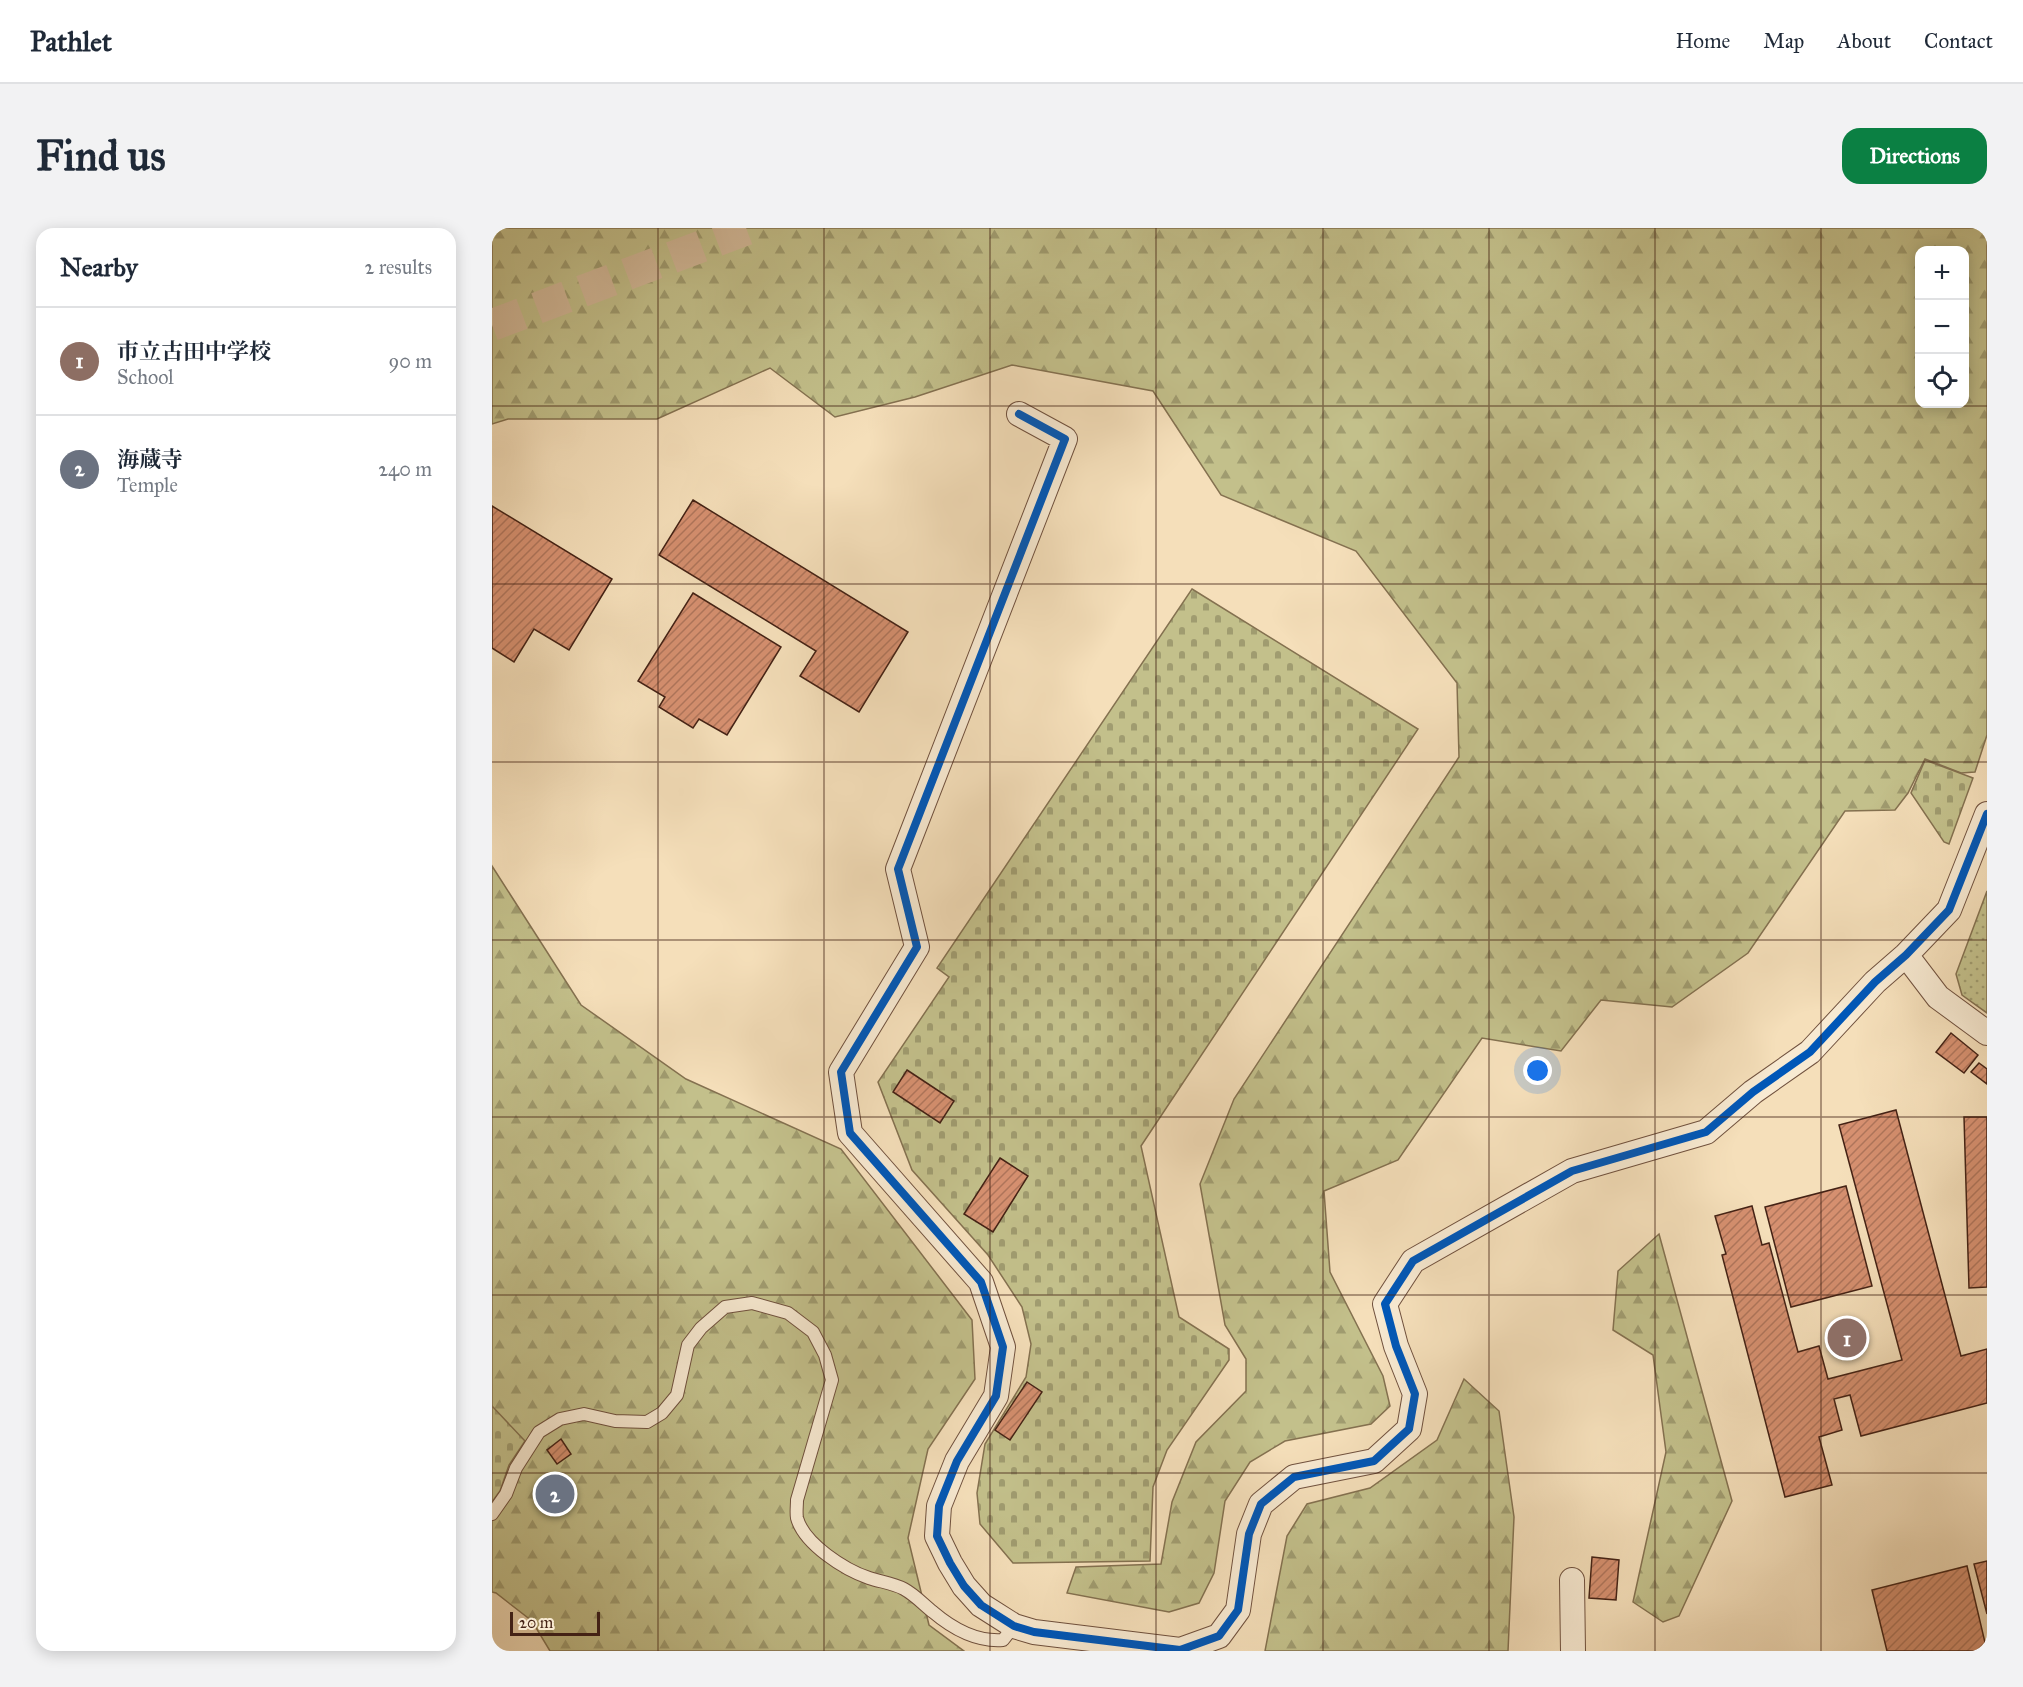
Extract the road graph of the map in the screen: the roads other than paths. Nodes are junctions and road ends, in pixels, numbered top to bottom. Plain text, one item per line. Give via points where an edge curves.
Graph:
1 (1019, 414) dead end
2 (1987, 814) edge
3 (1906, 955) junction
4 (1987, 1033) edge
5 (492, 1514) edge
6 (1572, 1580) dead end
7 (1014, 1626) junction
8 (1573, 1651) edge

1 - 7 street via 1065,439 898,869 917,947 841,1072 850,1133 981,1282 1003,1347 996,1396 957,1461 939,1506 937,1536 964,1586 981,1605
2 - 3 street via 1949,910
3 - 4 street via 1938,997
3 - 7 street via 1875,982 1810,1052 1753,1092 1706,1132 1572,1171 1413,1262 1385,1304 1415,1395 1409,1429 1374,1461 1294,1477 1261,1504 1249,1534 1238,1610 1219,1636 1180,1650 1034,1632
5 - 7 lane via 539,1432 560,1419 584,1414 615,1421 647,1422 662,1413 677,1395 688,1345 701,1328 725,1307 752,1303 788,1313 813,1332 832,1380 798,1500 799,1524 831,1559 853,1572 903,1588 972,1636 1003,1640
6 - 8 street

